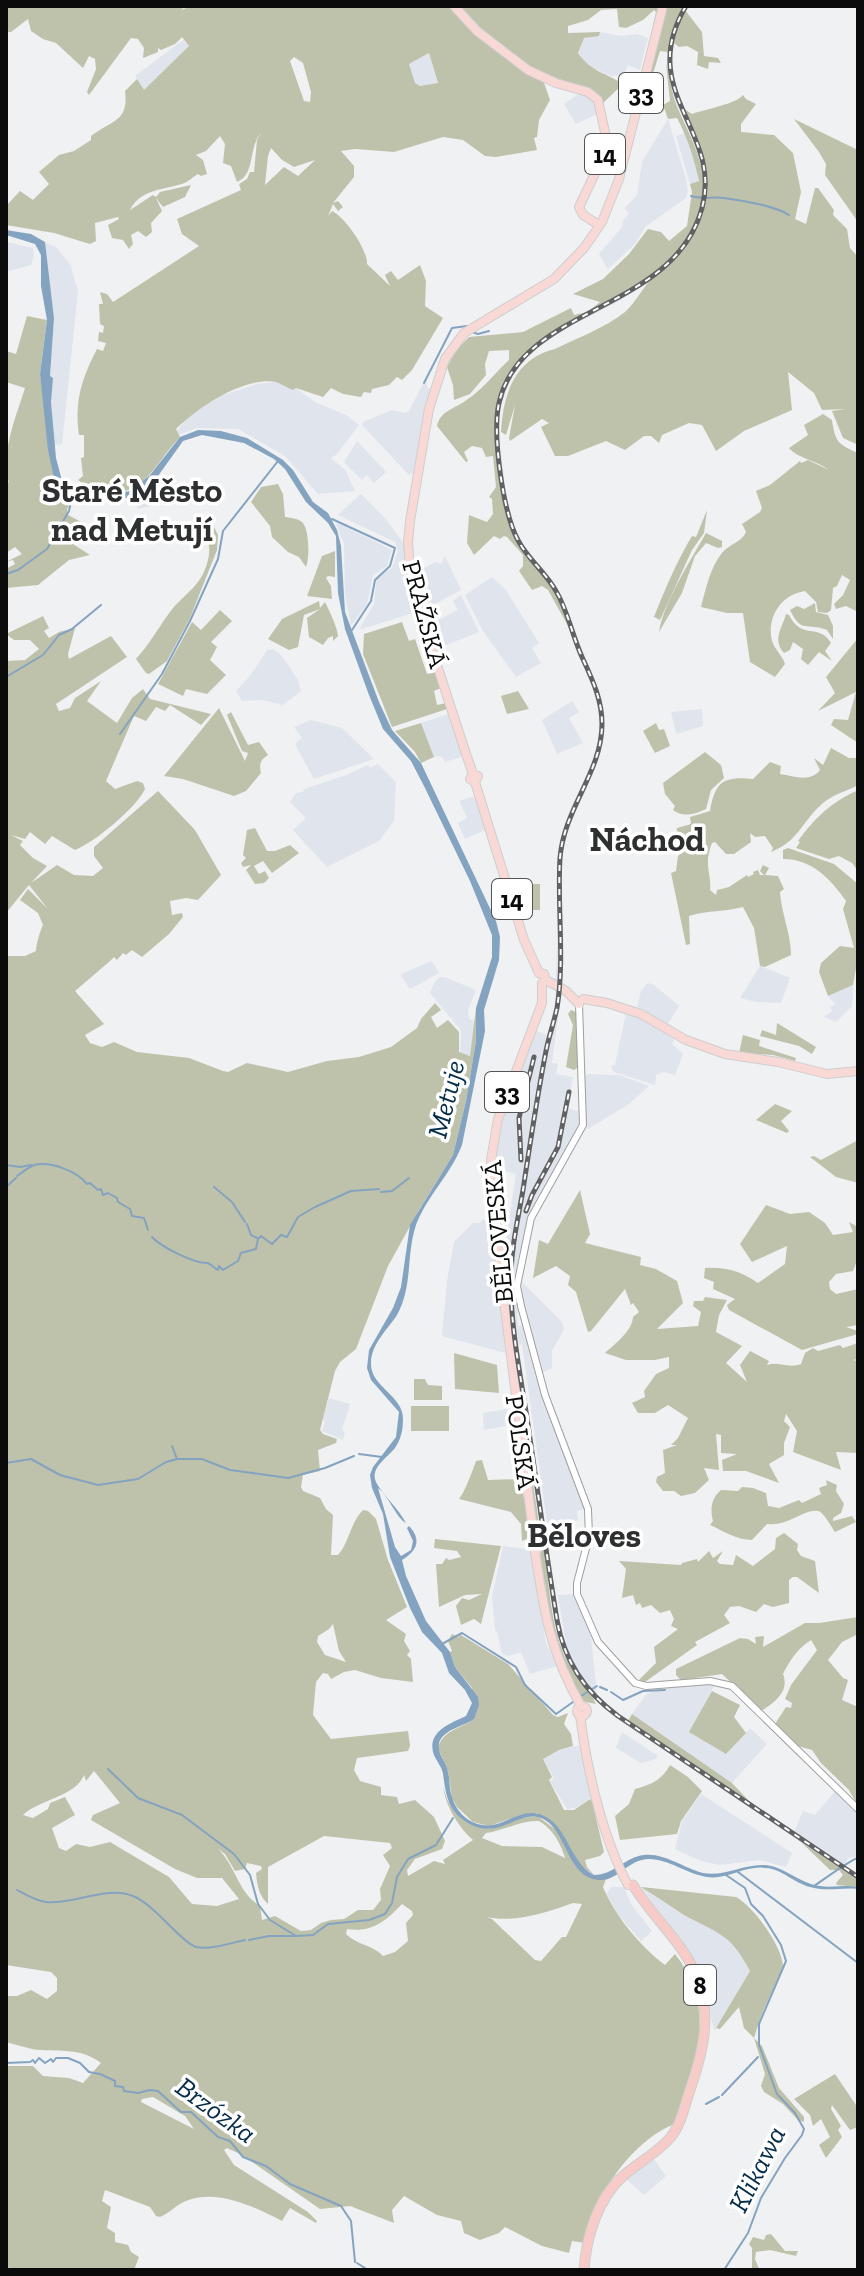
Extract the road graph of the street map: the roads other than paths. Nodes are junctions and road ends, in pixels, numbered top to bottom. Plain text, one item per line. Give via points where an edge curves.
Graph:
1 (454, 6) edge
2 (663, 6) edge
3 (599, 225) junction
4 (545, 983) junction
5 (579, 1000) junction
6 (858, 1071) edge
7 (508, 1346) joint
8 (858, 1809) edge
9 (628, 1880) joint
10 (584, 2270) edge

1 - 3 main road, 14 via 480,34 528,70 598,100 607,151 579,206
2 - 3 main road, 33 via 619,179
3 - 4 main road, PRAŽSKÁ / 14 via 554,279 472,327 454,344 438,377 408,537 420,613 524,940
4 - 5 main road
4 - 7 main road, BĚLOVESKÁ / 33 via 492,1148 492,1200
5 - 6 main road via 633,1011 695,1044 737,1058 827,1074
5 - 8 main road via 583,1125 529,1221 518,1292 545,1395 587,1504 589,1537 577,1594 598,1642 630,1679 641,1686 710,1681 735,1688
7 - 9 main road, POLSKÁ / 33 via 534,1539 529,1545 535,1552 550,1638 580,1711 589,1764
9 - 10 highway, 8 via 686,1955 701,1987 705,2035 680,2122 668,2140 607,2193

